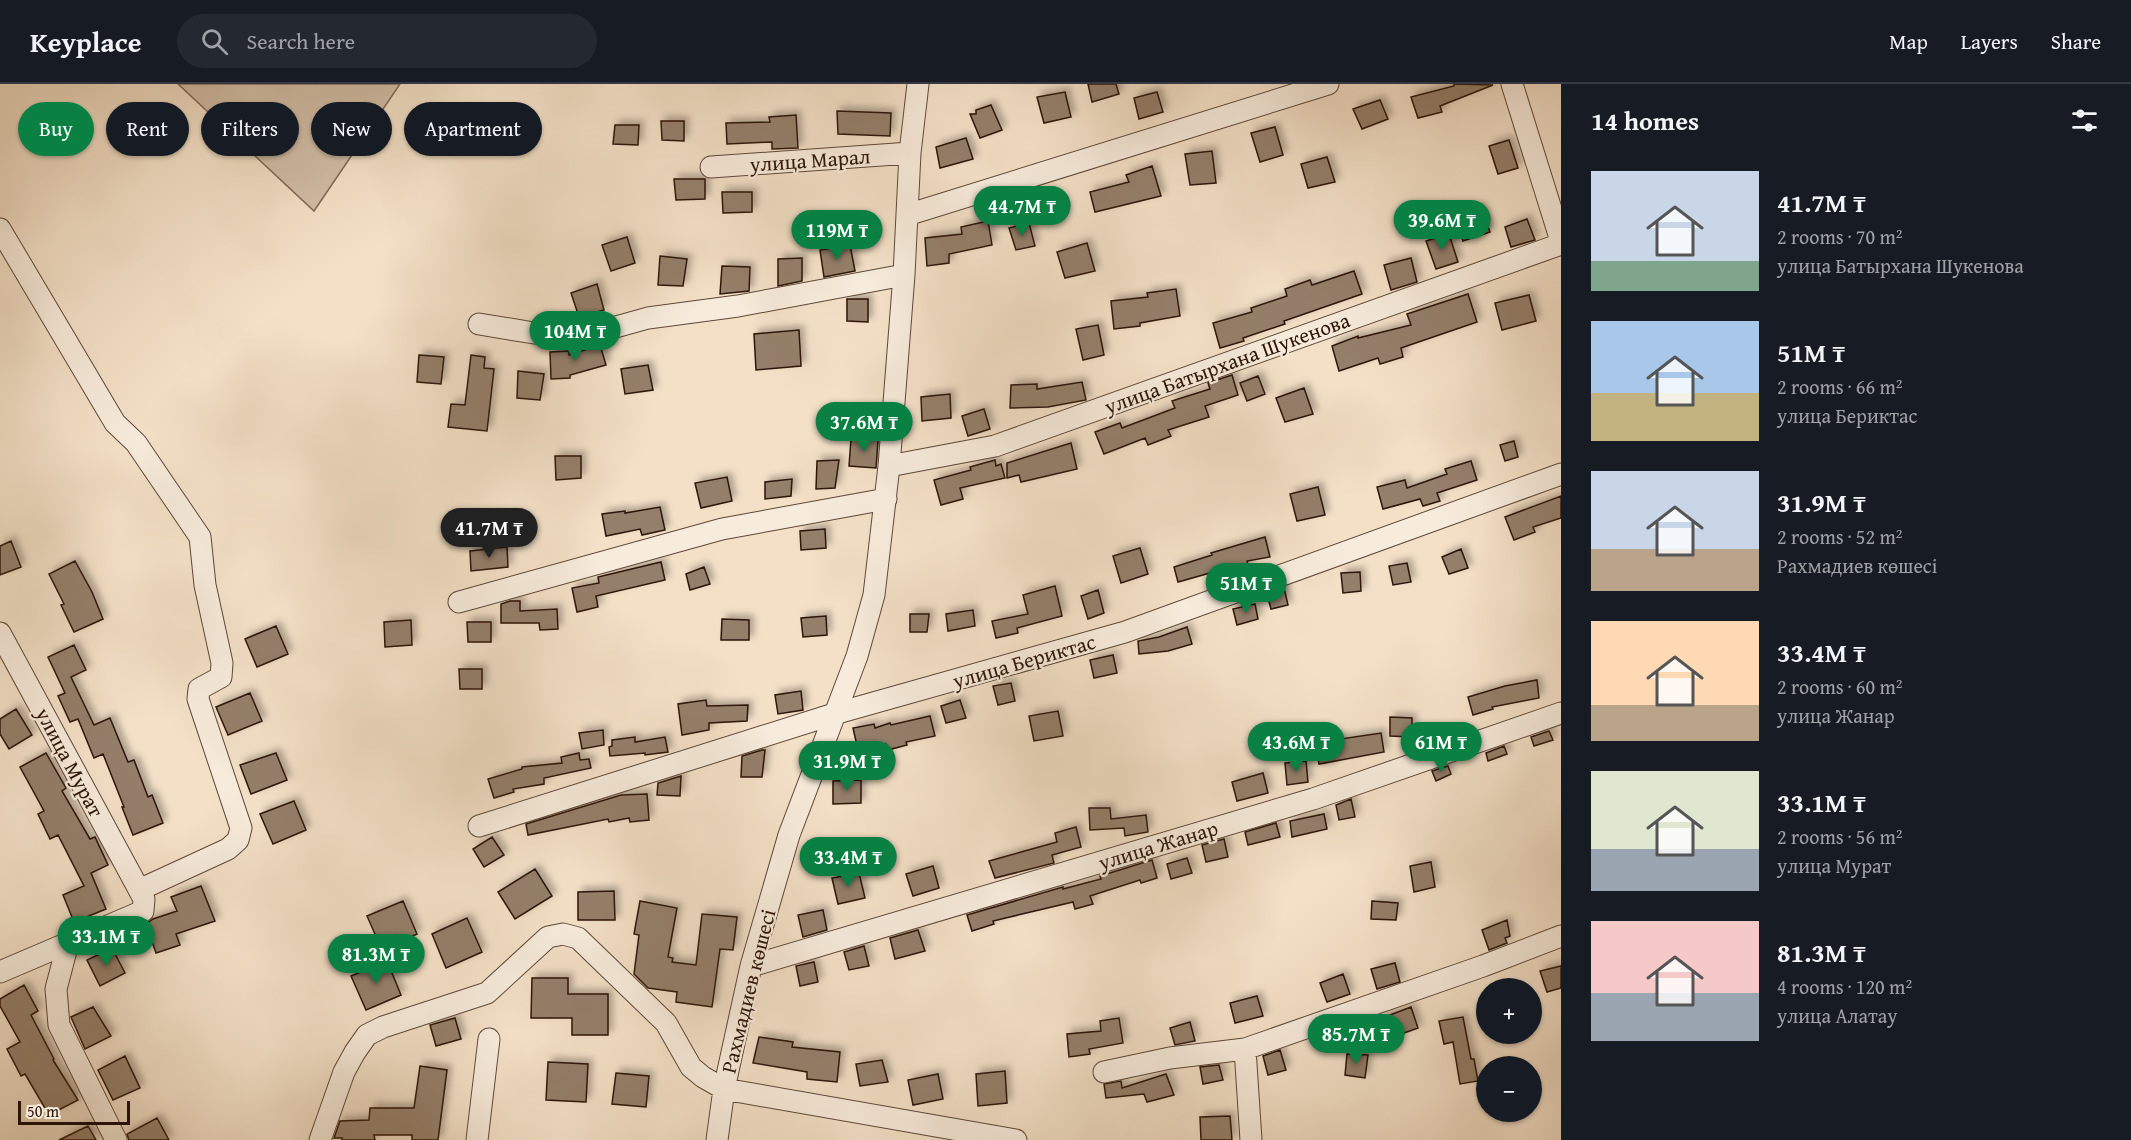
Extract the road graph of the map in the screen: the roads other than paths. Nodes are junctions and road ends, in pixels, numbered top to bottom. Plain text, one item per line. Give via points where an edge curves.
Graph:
1 (918, 84) edge
2 (1328, 84) edge
3 (1512, 84) edge
4 (910, 153) junction
5 (711, 167) dead end
6 (907, 215) junction
7 (0, 229) edge
8 (1561, 243) edge
9 (904, 274) junction
10 (479, 324) dead end
11 (889, 466) junction
12 (1561, 474) edge
13 (886, 499) junction
14 (459, 602) dead end
15 (0, 633) edge
16 (1561, 713) edge
17 (834, 714) junction
18 (480, 826) dead end
19 (139, 890) junction
20 (1561, 936) edge
21 (68, 943) junction
22 (751, 966) junction
23 (0, 972) edge
24 (489, 1039) dead end
25 (1245, 1050) junction
26 (1104, 1072) dead end
27 (724, 1089) junction
28 (116, 1140) edge
29 (320, 1140) edge
30 (477, 1140) edge
31 (717, 1140) edge
32 (1016, 1140) edge
33 (1251, 1140) edge

1 - 4 street, Рахмадиев көшесі
2 - 6 street
3 - 8 street
4 - 5 street, улица Марал
4 - 6 street, Рахмадиев көшесі
6 - 9 street, Рахмадиев көшесі
7 - 19 street via 115,423 136,443 200,537 205,585 222,663 221,677 199,689 198,699 241,828 238,840 228,849
8 - 11 street, улица Батырхана Шукенова via 995,446
9 - 10 street via 738,306 648,318 605,330 534,333
9 - 11 street, Рахмадиев көшесі
11 - 13 street, Рахмадиев көшесі
12 - 17 street, улица Бериктас via 1125,632
13 - 14 street via 722,529
13 - 17 street, Рахмадиев көшесі via 874,595 857,656
15 - 19 street, улица Мурат
16 - 22 street, улица Жанар via 1313,799
17 - 18 street, улица Бериктас
17 - 22 street, Рахмадиев көшесі via 789,835
19 - 21 street via 144,899 143,911
20 - 25 street
21 - 23 street
21 - 28 street via 56,989 59,1025
22 - 27 street, Рахмадиев көшесі
24 - 30 street
25 - 26 street via 1170,1058
25 - 33 street
27 - 29 street via 691,1067 666,1023 634,992 578,939 563,934 548,937 487,993 367,1035 344,1072
27 - 31 street, Рахмадиев көшесі
27 - 32 street

